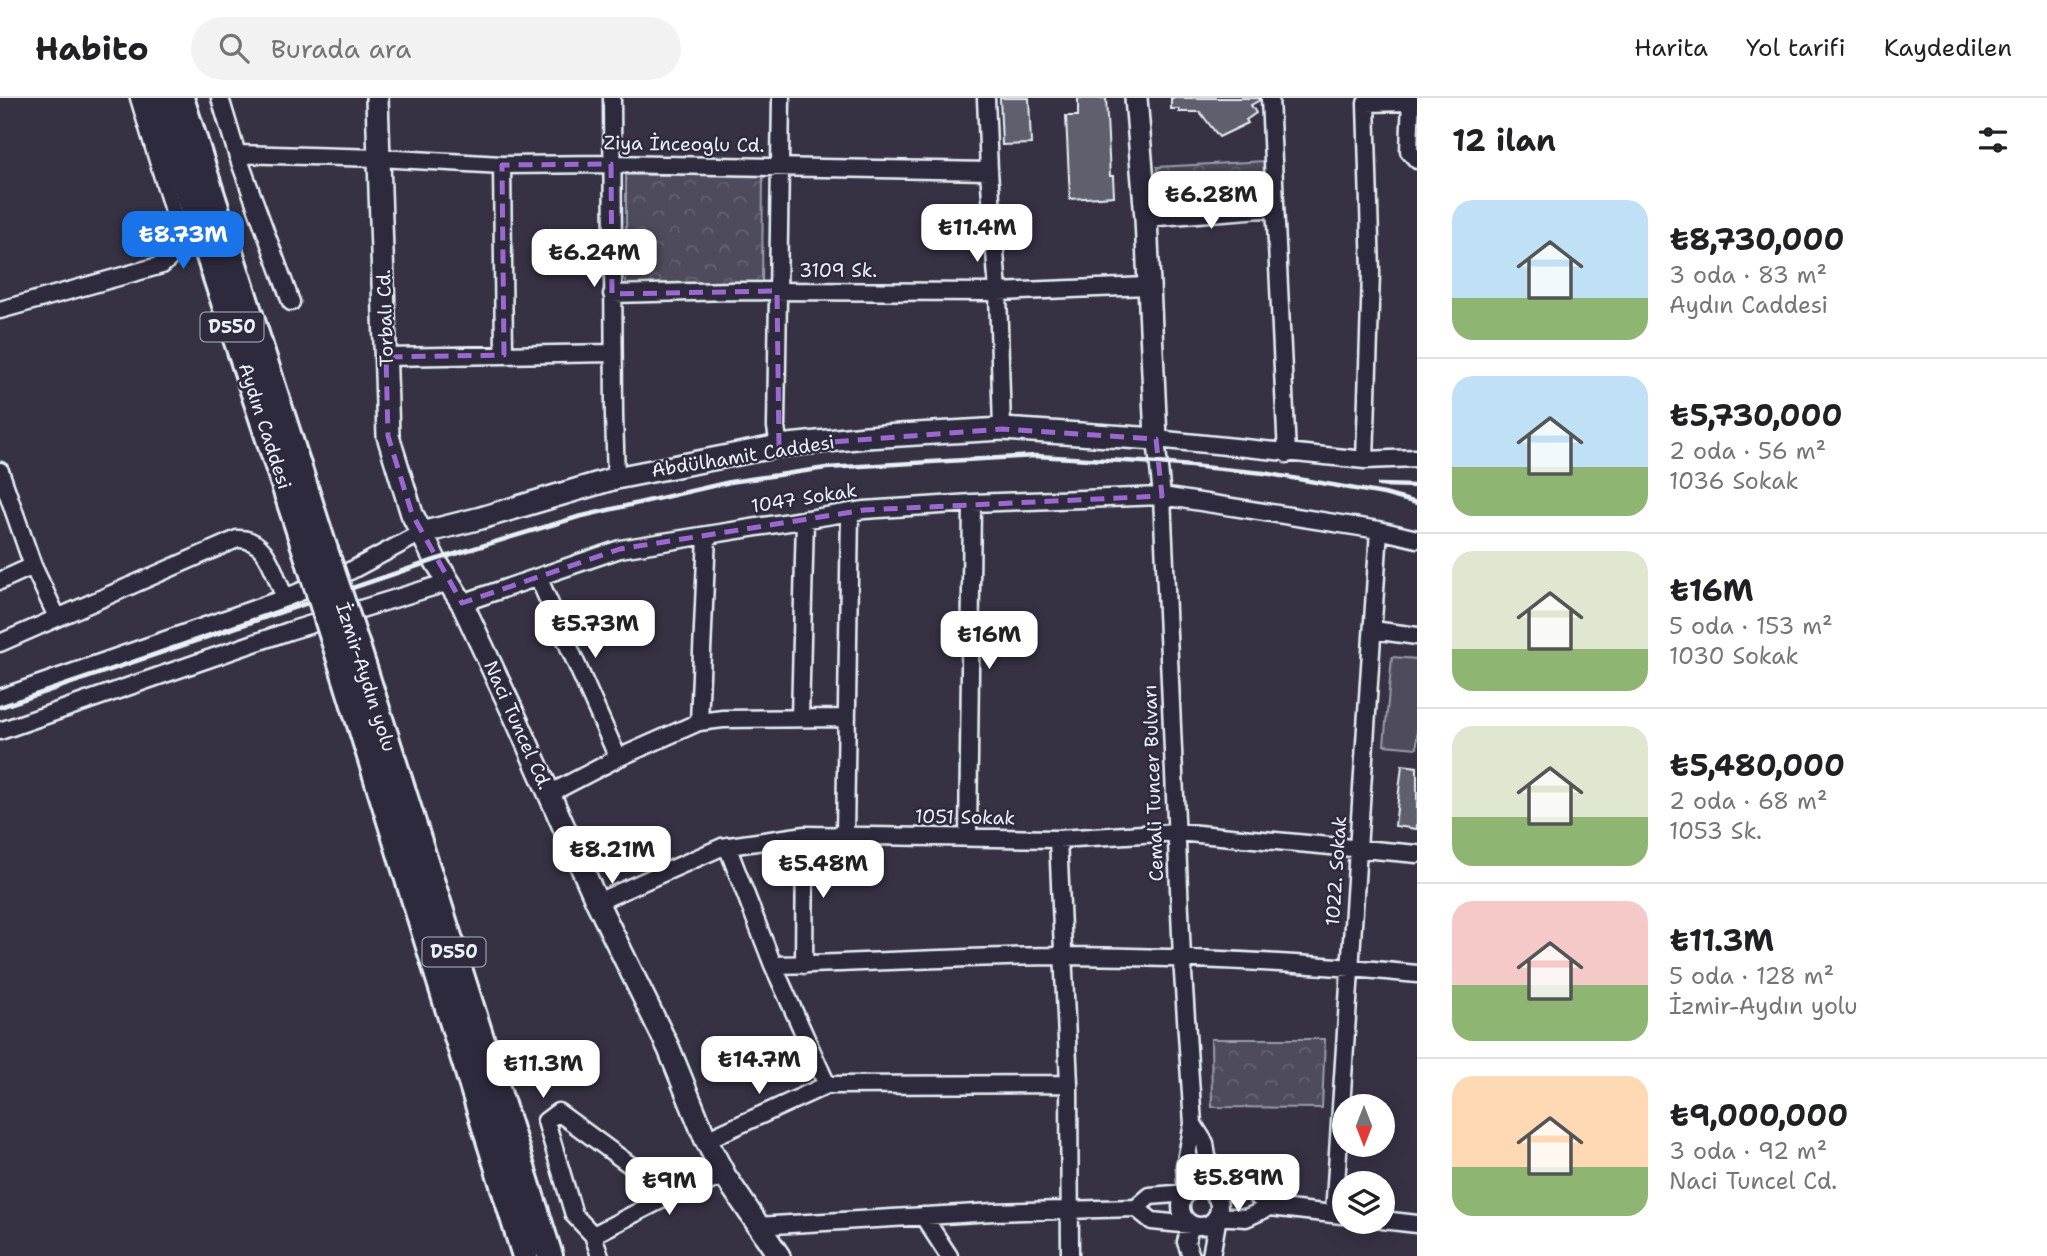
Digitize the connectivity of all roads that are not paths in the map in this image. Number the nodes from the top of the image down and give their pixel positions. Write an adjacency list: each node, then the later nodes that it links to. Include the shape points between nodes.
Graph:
1 (139, 98): 26 (street, via 177,223 174,254 162,265)
2 (158, 98): 46 (highway, Aydın Caddesi / D550)
3 (181, 98): 46 (highway, İzmir-Aydın yolu / D550)
4 (220, 98): 12 (street)
5 (377, 98): 13 (main road, Torbalı Cd.)
6 (612, 98): 15 (street)
7 (780, 98): 17 (street)
8 (986, 98): 18 (street)
9 (1136, 98): 20 (main road)
10 (1270, 98): 19 (street)
11 (1411, 100): 14 (street, via 1409,151); 35 (street, via 1366,103 1371,272)
12 (237, 155): 13 (street, Ziya İnceoglu Cd.); 25 (street)
13 (379, 158): 16 (street, Ziya İnceoglu Cd.); 29 (main road, Torbalı Cd.)
14 (1417, 160)
15 (611, 164): 16 (street, Ziya İnceoglu Cd.); 17 (street, Ziya İnceoglu Cd.); 24 (street)
16 (502, 165): 28 (street)
17 (781, 167): 18 (street, Ziya İnceoglu Cd.); 22 (street)
18 (989, 171): 23 (street)
19 (1274, 208): 20 (street); 33 (street)
20 (1146, 218): 21 (main road)
21 (1148, 286): 23 (street, 3109 Sk.); 31 (main road)
22 (777, 291): 23 (street, 3109 Sk.); 24 (street, 3109 Sk.); 32 (street)
23 (998, 292): 30 (street)
24 (612, 295): 27 (street)
25 (291, 302)
26 (0, 310)
27 (613, 353): 28 (street); 37 (street)
28 (504, 355): 29 (street)
29 (386, 357): 43 (main road, Torbalı Cd., via 388,436)
30 (1002, 429): 31 (main road, Abdülhamit Caddesi); 32 (main road, Abdülhamit Caddesi)
31 (1157, 439): 33 (street); 38 (street, Cemali Tuncer Bulvarı)
32 (779, 446): 37 (main road, Abdülhamit Caddesi)
33 (1287, 454): 35 (street)
34 (1417, 458): 35 (street)
35 (1365, 460)
36 (0, 471): 47 (street)
37 (616, 478): 43 (main road, Abdülhamit Caddesi)
38 (1162, 496): 39 (street, 1047 Sokak); 42 (street, 1047 Sokak); 65 (street, Cemali Tuncer Bulvarı)
39 (972, 503): 40 (street, 1047 Sokak); 68 (street)
40 (850, 512): 41 (street, 1047 Sokak); 60 (street)
41 (805, 519): 44 (street, 1047 Sokak); 59 (street)
42 (1379, 530): 45 (street, 1047 Sokak); 54 (street, 1022. Sokak)
43 (421, 533): 50 (main road, Naci Tuncel Cd.); 51 (street, via 352,570)
44 (708, 535): 48 (street, 1047 Sokak, via 620,549); 61 (street)
45 (1417, 539)
46 (316, 552): 57 (highway, İzmir-Aydın yolu / D550, bridge)
47 (33, 566): 49 (street); 53 (street)
48 (538, 577): 52 (street, 1047 Sokak); 63 (street)
49 (0, 581)
50 (449, 582): 52 (main road, Naci Tuncel Cd.); 62 (street, via 289,631)
51 (285, 598): 53 (street, via 263,548 251,540 237,539); 58 (street)
52 (463, 603): 64 (main road, Naci Tuncel Cd.)
53 (57, 617): 56 (street)
54 (1373, 630): 55 (street); 71 (street, 1022. Sokak)
55 (1417, 636)
56 (0, 643)
57 (349, 655): 100 (highway, İzmir-Aydın yolu / D550); 101 (highway, İzmir-Aydın yolu / D550)
58 (0, 698)
59 (800, 718): 60 (street); 61 (street)
60 (847, 718): 67 (street)
61 (699, 722): 63 (street)
62 (0, 731)
63 (618, 758): 64 (street)
64 (549, 794): 73 (main road, Naci Tuncel Cd.)
65 (1177, 832): 69 (street, 1051 Sokak); 71 (street, 1051 Sokak); 75 (street, Cemali Tuncer Bulvarı)
66 (805, 835): 67 (street, 1051 Sokak); 70 (street, 1051 Sokak); 77 (street)
67 (845, 835): 68 (street, 1051 Sokak)
68 (968, 838): 69 (street, 1051 Sokak)
69 (1058, 839): 74 (street)
70 (727, 846): 73 (street, 1051 Sokak); 76 (street)
71 (1359, 847): 72 (street, 1051 Sokak); 78 (street, 1022. Sokak)
72 (1417, 854)
73 (597, 902): 83 (main road, Naci Tuncel Cd., via 669,1049)
74 (1063, 956): 75 (street); 77 (street); 80 (street)
75 (1182, 958): 78 (street); 82 (street, Cemali Tuncer Bulvarı)
76 (773, 965): 77 (street); 81 (street)
77 (804, 965)
78 (1351, 967): 79 (street); 84 (street, 1022. Sokak)
79 (1417, 974)
80 (1069, 1084): 81 (street); 91 (street)
81 (827, 1085): 83 (street)
82 (1193, 1124): 86 (street, via 1205,1143); 87 (street, via 1185,1166)
83 (706, 1140): 85 (main road, Naci Tuncel Cd.)
84 (1341, 1171)
85 (725, 1176): 88 (street); 98 (main road, Naci Tuncel Cd.)
86 (1212, 1192): 87 (street, via 1199,1188); 89 (street, via 1250,1190); 94 (street, via 1219,1203)
87 (1187, 1193): 90 (street, via 1150,1196); 97 (street, via 1181,1210)
88 (671, 1195): 99 (street); 99 (street, via 558,1112 546,1121 558,1165 574,1215)
89 (1270, 1207): 92 (street); 94 (street, via 1246,1218)
90 (1136, 1208): 91 (street); 97 (street, via 1152,1221)
91 (1071, 1209): 93 (street); 105 (street)
92 (1332, 1214)
93 (923, 1216): 98 (street); 104 (street)
94 (1218, 1216): 97 (street, via 1209,1225); 107 (street)
95 (1395, 1221): 96 (street)
96 (1417, 1224)
97 (1191, 1225): 106 (street, via 1186,1242)
98 (757, 1226): 103 (main road, Naci Tuncel Cd.)
99 (593, 1235): 102 (street)
100 (525, 1256)
101 (550, 1256)
102 (600, 1256)
103 (779, 1256)
104 (949, 1256)
105 (1070, 1256)
106 (1191, 1256)
107 (1212, 1256)

